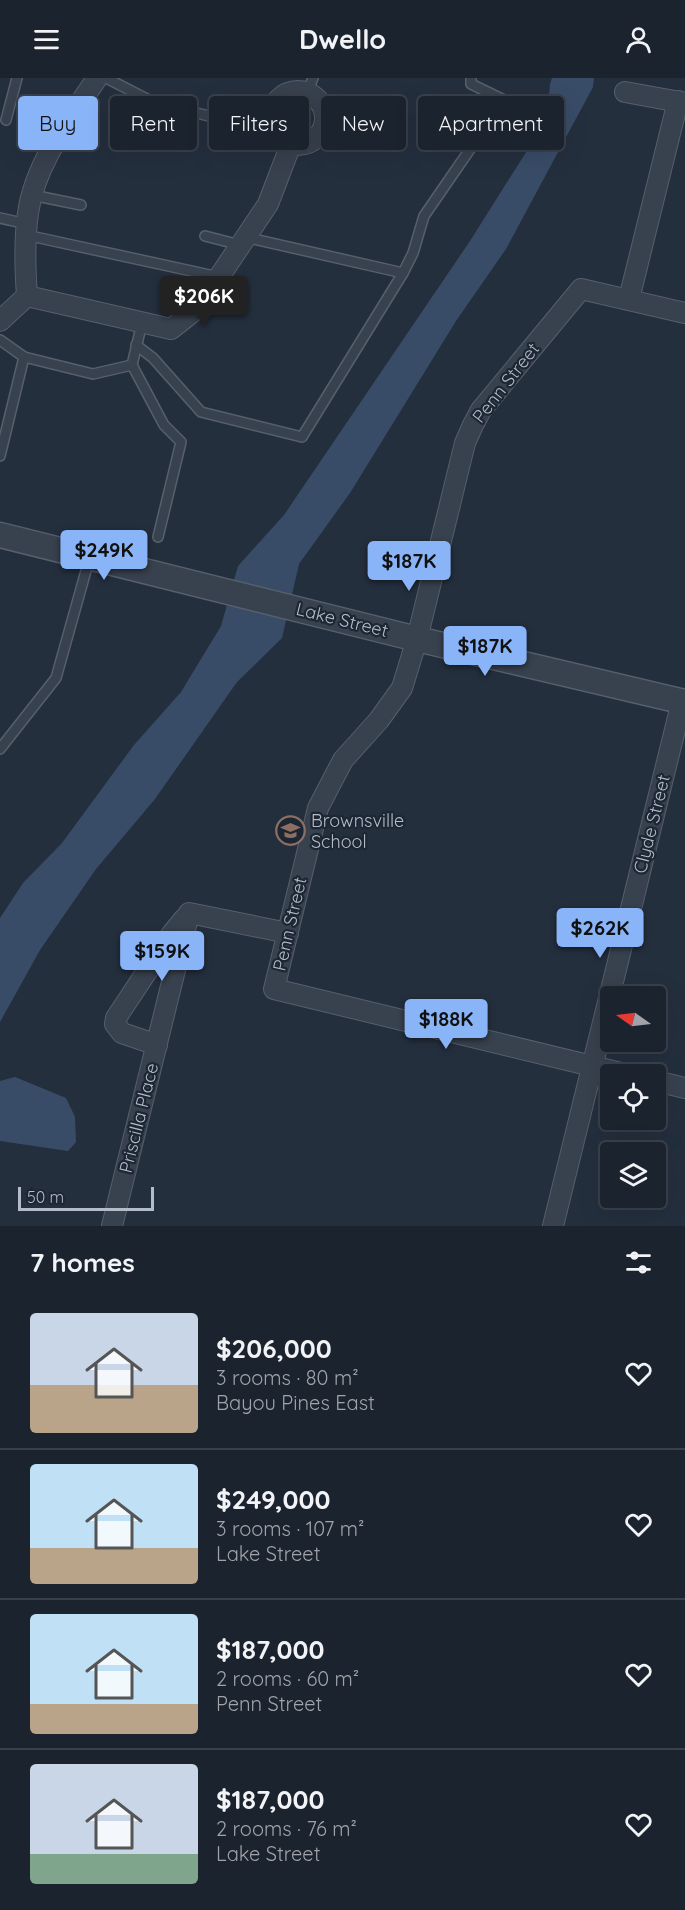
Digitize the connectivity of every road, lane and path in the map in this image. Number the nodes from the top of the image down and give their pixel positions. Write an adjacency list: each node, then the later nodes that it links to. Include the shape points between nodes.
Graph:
1 (16, 78): 10 (lane)
2 (97, 78): 13 (street, via 47,156)
3 (106, 78): 9 (lane, via 154,103)
4 (471, 78): 19 (lane, via 471,84 504,100 424,216)
5 (310, 85): 7 (street); 11 (street, via 325,112 323,129)
6 (625, 92): 8 (street)
7 (284, 96)
8 (681, 102): 22 (street)
9 (209, 116)
10 (6, 120)
11 (309, 142)
12 (289, 150): 18 (street, via 268,204)
13 (32, 195): 14 (lane); 16 (street)
14 (81, 205)
15 (0, 218): 16 (lane)
16 (27, 229): 20 (lane); 21 (street)
17 (205, 236): 18 (lane)
18 (243, 241): 19 (lane); 20 (street)
19 (403, 273): 27 (lane, via 302,437 201,412 153,358)
20 (219, 277): 25 (street, via 199,307 171,329)
21 (27, 296): 24 (street); 25 (street)
22 (629, 299): 23 (street); 34 (street, Penn Street, via 581,289 481,410 465,442)
23 (685, 313)
24 (0, 321)
25 (142, 322): 27 (lane)
26 (0, 340): 28 (lane)
27 (136, 345): 29 (lane)
28 (24, 357): 29 (lane, via 93,374); 30 (lane)
29 (132, 365): 32 (lane, via 164,425 181,442)
30 (0, 456)
31 (0, 535): 33 (street, Lake Street)
32 (158, 537)
33 (90, 556): 34 (street, Lake Street); 36 (lane, via 56,678)
34 (417, 639): 35 (street, Lake Street); 38 (street, Penn Street, via 402,688 343,760 318,808)
35 (684, 702): 40 (street, Clyde Street)
36 (0, 749)
37 (189, 913): 38 (street); 39 (street, Priscilla Place); 39 (street, Priscilla Place, via 116,1018 115,1024 122,1033)
38 (288, 933): 40 (street, Penn Street, via 274,989)
39 (157, 1045): 44 (street, Priscilla Place)
40 (593, 1066): 41 (street); 45 (street, Clyde Street)
41 (600, 1068)
42 (666, 1083): 43 (street)
43 (685, 1088)
44 (112, 1226)
45 (554, 1226)

